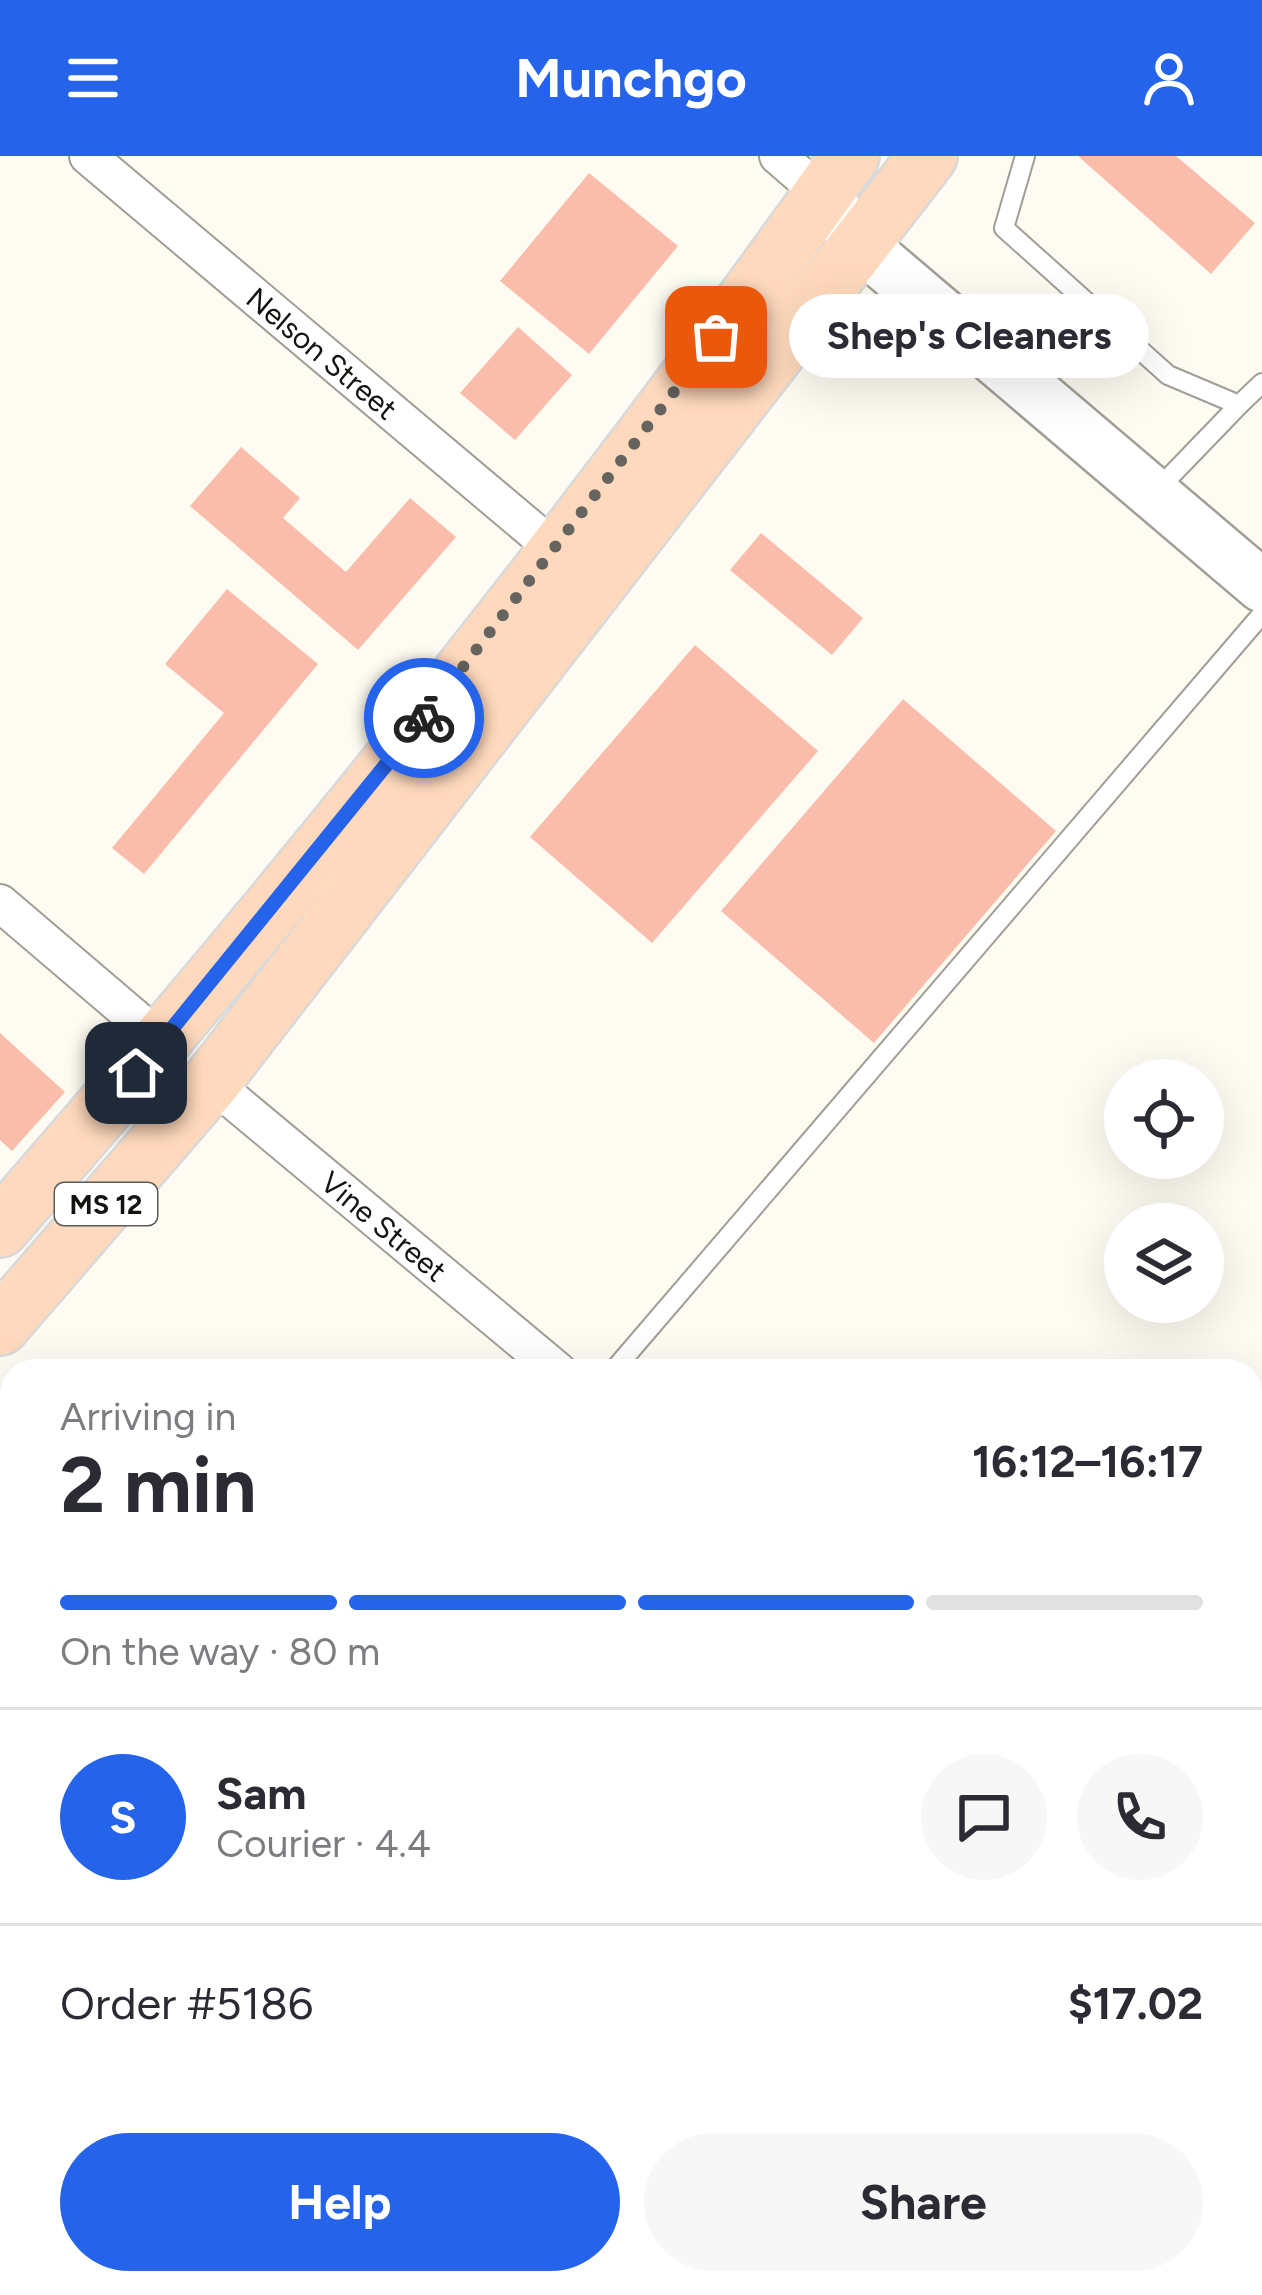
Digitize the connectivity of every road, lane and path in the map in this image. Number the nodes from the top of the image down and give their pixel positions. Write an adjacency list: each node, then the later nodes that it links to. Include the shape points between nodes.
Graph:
1 (88, 156): 10 (street, Nelson Street)
2 (778, 156): 5 (street)
3 (928, 156): 6 (main road, MS 12)
4 (1020, 158): 8 (lane, via 1004,228 1168,375)
5 (836, 175): 6 (main road); 10 (main road, MS 12 / MS 12)
6 (862, 246): 9 (main road); 15 (main road, MS 12)
7 (1262, 383): 8 (lane)
8 (1239, 405): 9 (lane)
9 (1153, 494): 11 (main road)
10 (556, 551): 14 (main road, MS 12 / MS 12)
11 (1262, 586)
12 (1262, 614): 19 (lane)
13 (0, 903): 14 (street)
14 (163, 1042): 16 (main road, MS 12 / MS 12)
15 (211, 1082): 17 (main road, MS 12); 18 (street, Vine Street)
16 (0, 1228)
17 (0, 1326)
18 (544, 1359)
19 (623, 1359)

